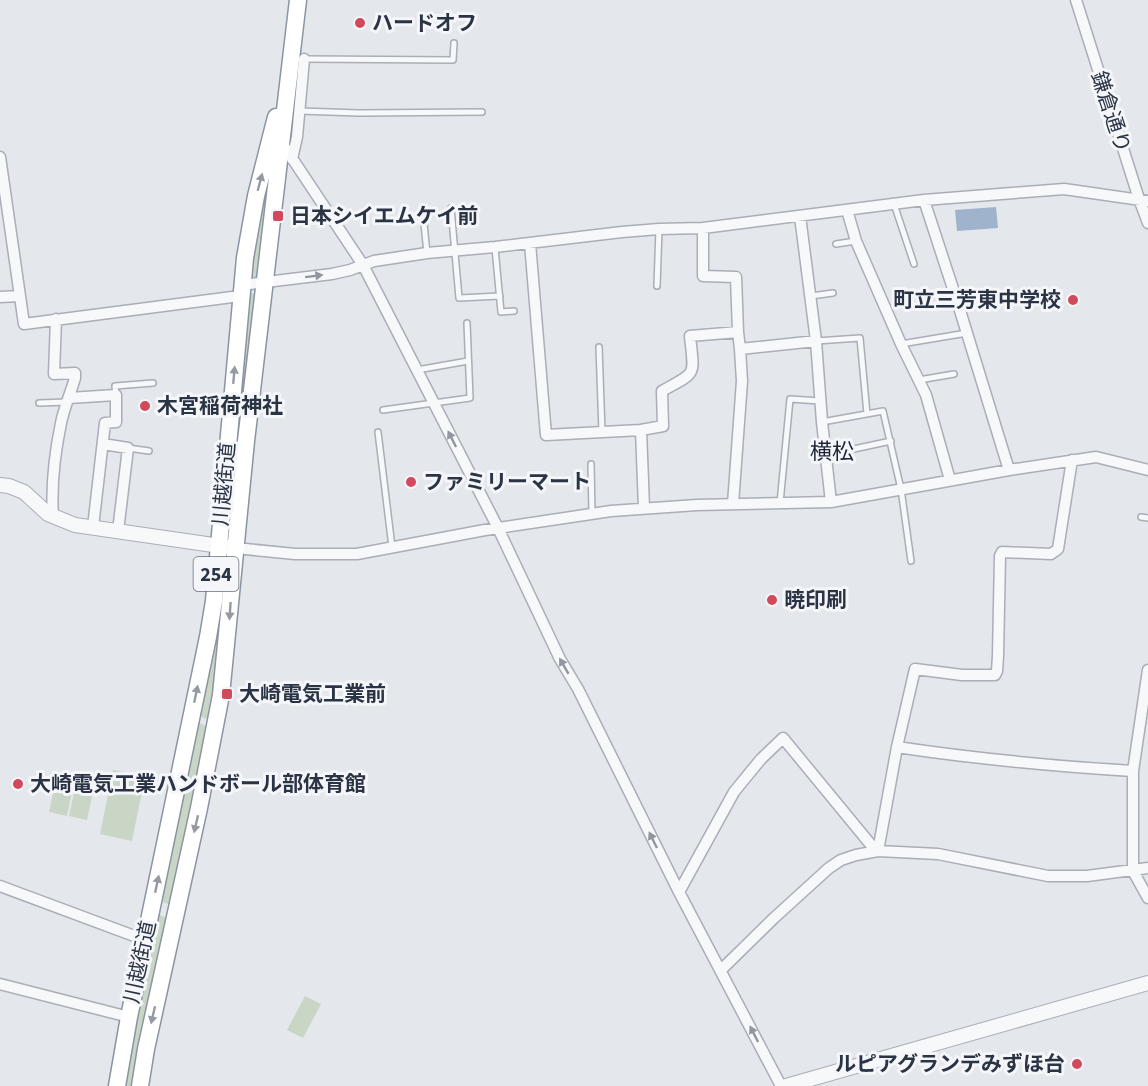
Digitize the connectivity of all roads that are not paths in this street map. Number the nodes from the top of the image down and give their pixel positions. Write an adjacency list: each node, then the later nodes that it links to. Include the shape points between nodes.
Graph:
1 (298, 0): 4 (highway, 川越街道 / 254)
2 (1076, 0): 11 (street, 鎌倉通り)
3 (454, 43): 4 (lane, via 453,60)
4 (297, 59): 5 (street); 7 (highway, 川越街道 / 254); 33 (highway, 川越街道 / 254, one-way to 4, via 256,196)
5 (300, 111): 6 (lane); 9 (street)
6 (482, 112)
7 (282, 143): 9 (street); 31 (highway, 川越街道 / 254)
8 (0, 157): 12 (street)
9 (292, 159): 30 (street)
10 (924, 200): 11 (street, via 1064,189); 13 (street); 43 (street)
11 (1143, 200): 18 (street, 鎌倉通り)
12 (2, 201): 25 (street)
13 (893, 203): 15 (street); 29 (lane)
14 (451, 208): 27 (lane)
15 (847, 210): 17 (street); 21 (street)
16 (423, 214): 28 (lane)
17 (800, 216): 19 (street); 37 (street)
18 (1148, 223)
19 (703, 228): 20 (street); 42 (street, via 703,276 735,276)
20 (659, 229): 22 (street); 32 (lane)
21 (856, 241): 23 (lane); 45 (street)
22 (530, 243): 24 (street); 63 (street, via 546,435)
23 (836, 244)
24 (495, 247): 27 (street); 36 (lane)
25 (12, 248): 26 (street); 35 (street)
26 (0, 249)
27 (455, 250): 28 (street); 36 (lane, via 459,298)
28 (427, 253): 30 (street)
29 (915, 264)
30 (363, 265): 31 (street, one-way to 30, via 332,274); 49 (street)
31 (264, 282): 33 (street); 85 (highway, 川越街道 / 254)
32 (657, 286)
33 (241, 291): 40 (street); 85 (highway, 川越街道 / 254, one-way to 33)
34 (833, 293): 37 (lane)
35 (20, 296): 38 (street); 40 (street, via 24,324)
36 (500, 296): 39 (lane, via 501,312)
37 (810, 296): 44 (street)
38 (0, 297)
39 (514, 311)
40 (56, 319): 54 (street, via 54,374 75,373)
41 (467, 323): 48 (lane)
42 (738, 332): 47 (street); 61 (street, via 690,336 690,375 662,391 663,426)
43 (967, 333): 45 (lane); 71 (street)
44 (816, 341): 47 (street); 55 (street); 59 (lane, via 860,338)
45 (901, 344): 51 (street)
46 (599, 347): 63 (lane)
47 (740, 349): 78 (street, via 742,381)
48 (468, 361): 49 (lane); 57 (lane, via 470,398)
49 (417, 370): 57 (street)
50 (954, 374): 51 (lane)
51 (919, 380): 73 (street)
52 (153, 383): 53 (lane, via 115,386)
53 (116, 395): 54 (street); 65 (street, via 116,422 105,423)
54 (69, 400): 56 (lane); 81 (street, via 58,442)
55 (820, 401): 60 (street); 77 (lane, via 790,399)
56 (39, 403)
57 (435, 404): 58 (lane); 83 (street, one-way to 57)
58 (383, 410)
59 (867, 414): 60 (lane); 64 (lane, via 883,411)
60 (822, 422): 68 (street)
61 (641, 430): 63 (street); 79 (street)
62 (378, 432): 86 (lane)
63 (603, 432)
64 (891, 441): 68 (lane); 75 (lane)
65 (103, 444): 66 (street); 82 (street)
66 (128, 448): 67 (lane); 84 (street)
67 (149, 451)
68 (826, 455): 76 (street)
69 (1072, 460): 71 (street); 72 (street, via 1096,457); 89 (street, via 1058,549 1051,554 1002,552 1000,556 998,671 995,675 962,675 915,669)
70 (591, 464): 80 (lane)
71 (1008, 470): 73 (street)
72 (1148, 470)
73 (950, 480): 75 (street)
74 (0, 485): 81 (street, via 24,492)
75 (902, 489): 76 (street); 87 (lane)
76 (831, 502): 77 (street)
77 (780, 503): 78 (street)
78 (733, 504): 79 (street)
79 (644, 508): 80 (street)
80 (592, 514): 83 (street)
81 (54, 517): 82 (street)
82 (93, 527): 84 (street)
83 (498, 528): 86 (street); 95 (street, one-way to 83)
84 (118, 531): 85 (street)
85 (227, 547): 86 (street, via 334,555); 97 (highway, 川越街道 / 254, one-way to 85); 103 (highway, 川越街道 / 254, one-way to 103, via 227,645 218,715)
86 (392, 548)
87 (911, 561)
88 (1148, 670): 90 (street)
89 (897, 747): 90 (street, via 1036,765); 91 (street)
90 (1133, 771): 93 (street)
91 (877, 851): 93 (street, via 938,854 1048,876); 95 (street, via 783,738 734,792); 98 (street, via 841,860 829,868)
92 (1148, 868): 93 (street)
93 (1133, 871): 96 (street)
94 (0, 886): 97 (street)
95 (679, 892): 98 (street)
96 (1148, 898)
97 (145, 940): 101 (highway, 川越街道 / 254)
98 (721, 970): 104 (street, one-way to 98)
99 (1148, 983): 105 (street)
100 (0, 984): 101 (street)
101 (129, 1017): 102 (highway, 川越街道 / 254)
102 (117, 1086)
103 (140, 1086)
104 (781, 1086)
105 (786, 1086)

